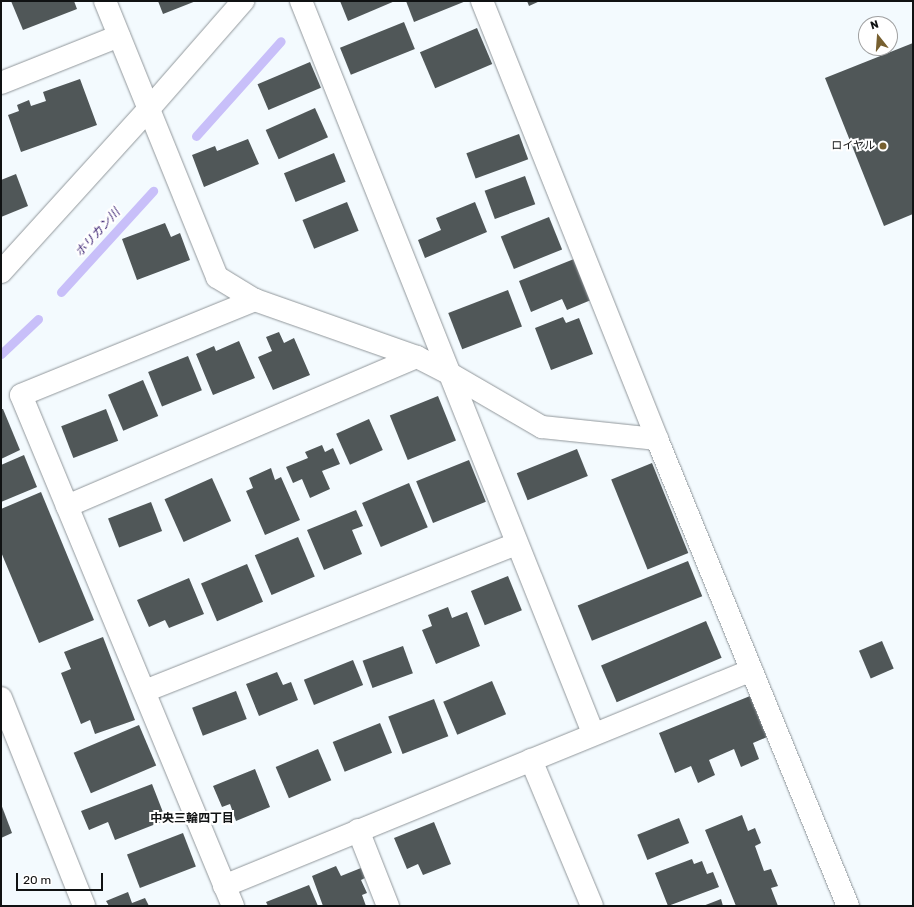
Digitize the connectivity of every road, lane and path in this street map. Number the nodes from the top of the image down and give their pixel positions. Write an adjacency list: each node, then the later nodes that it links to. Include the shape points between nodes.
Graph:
1 (106, 1): 5 (street)
2 (243, 1): 7 (street)
3 (301, 1): 11 (street)
4 (482, 1): 12 (street)
5 (120, 36): 6 (street); 7 (street)
6 (1, 83)
7 (148, 110): 8 (street); 9 (street, via 217,277)
8 (1, 272)
9 (255, 300): 10 (street); 13 (street, via 21,395)
10 (417, 357): 11 (street); 13 (street)
11 (447, 372): 12 (street, via 542,427); 14 (street)
12 (657, 439): 15 (street)
13 (67, 506): 16 (street)
14 (516, 544): 16 (street); 18 (street)
15 (752, 670): 18 (street); 26 (street)
16 (145, 691): 21 (street)
17 (1, 698): 22 (street)
18 (593, 733): 19 (street)
19 (531, 760): 20 (street); 25 (street)
20 (358, 830): 21 (street); 24 (street)
21 (224, 886): 23 (street)
22 (84, 906)
23 (233, 906)
24 (388, 906)
25 (592, 906)
26 (848, 906)

